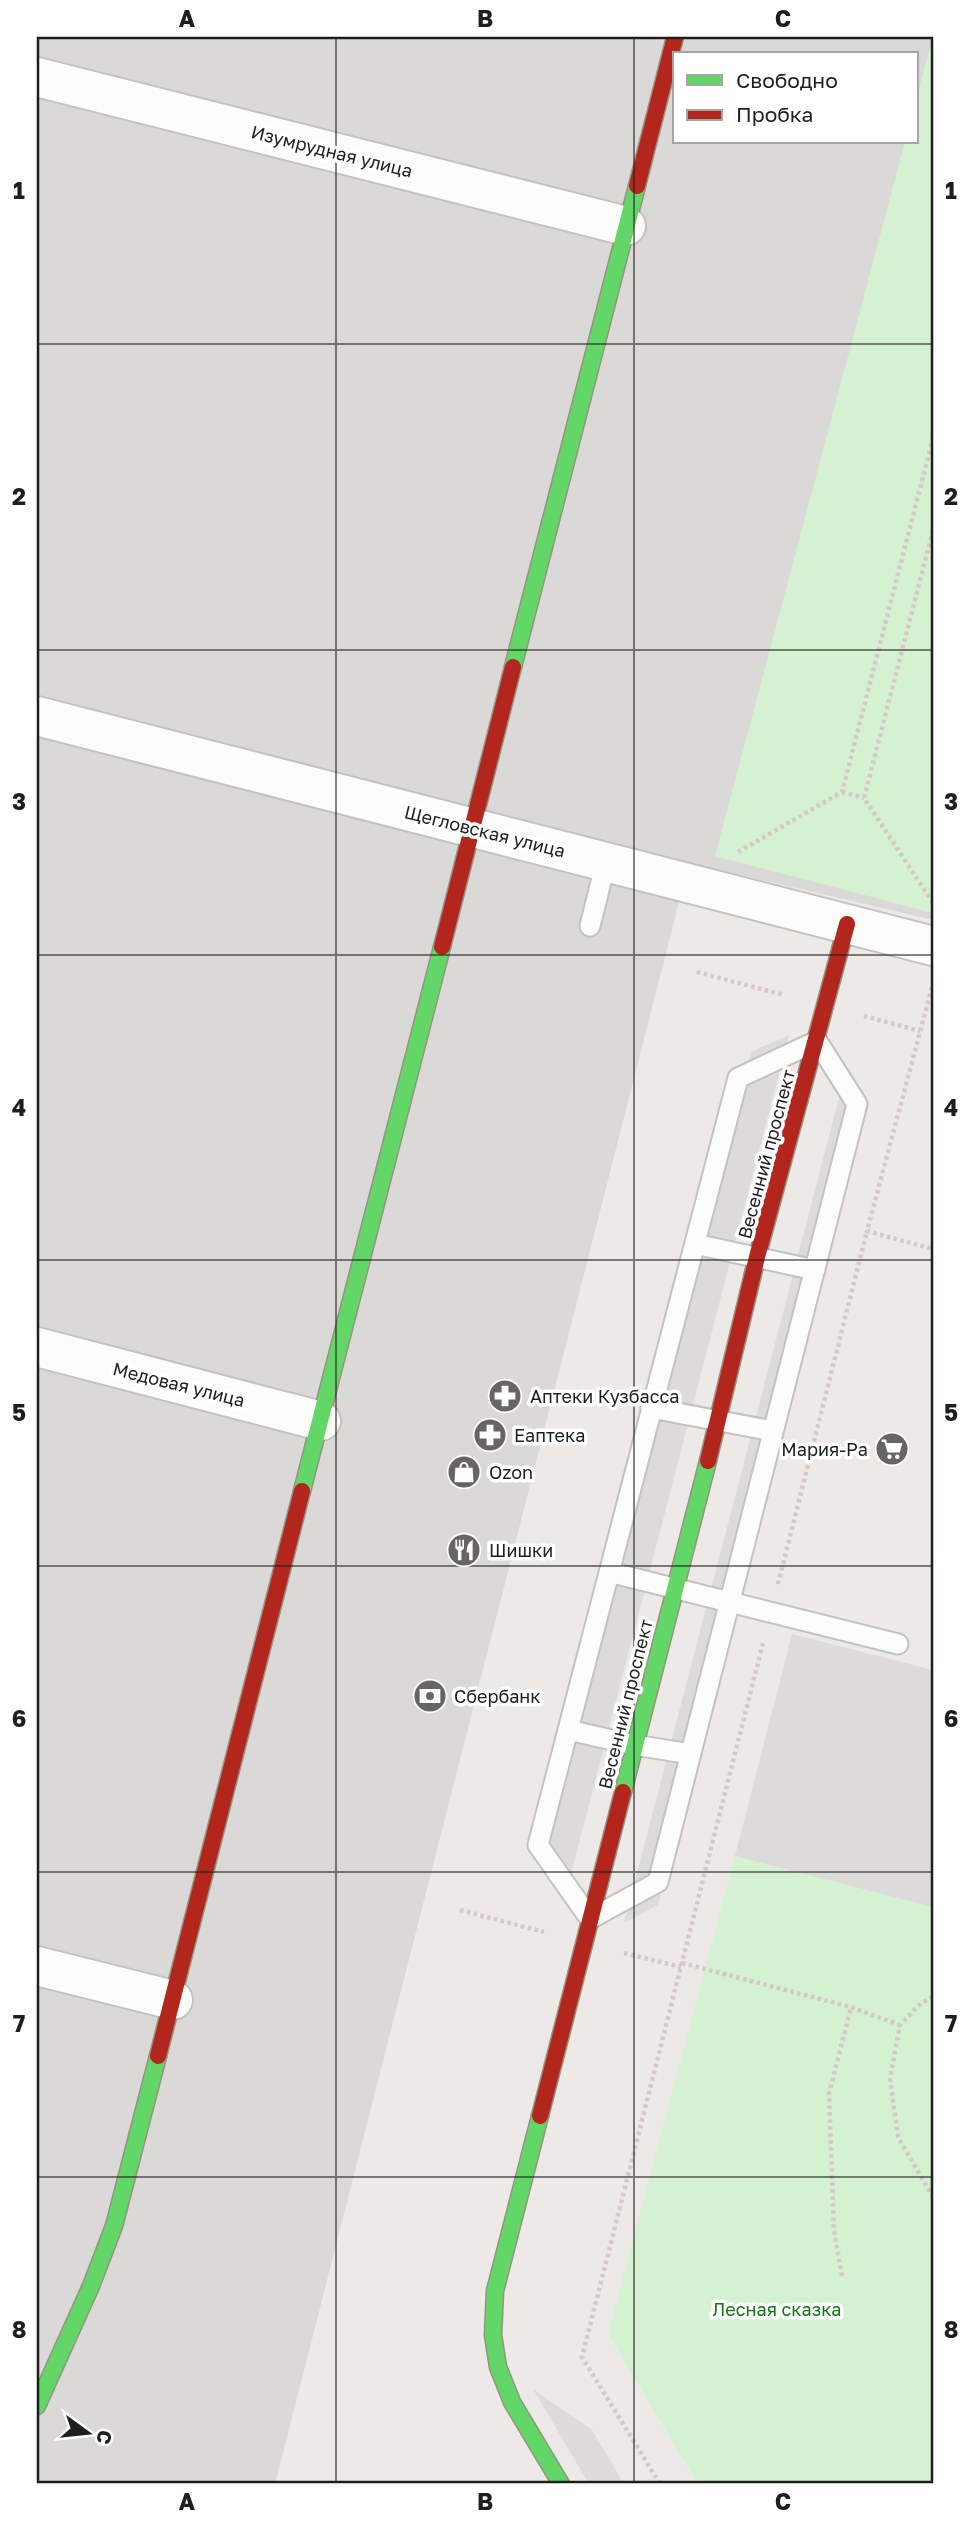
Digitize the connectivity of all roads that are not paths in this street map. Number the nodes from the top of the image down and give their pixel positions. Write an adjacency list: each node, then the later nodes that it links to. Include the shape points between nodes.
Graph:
1 (675, 37): 3 (street)
2 (37, 77): 3 (street, Изумрудная улица)
3 (626, 226): 5 (street)
4 (37, 716): 5 (street, Щегловская улица)
5 (473, 827): 6 (street, Щегловская улица); 16 (street)
6 (606, 862): 7 (street, Щегловская улица); 8 (lane)
7 (847, 924): 9 (street, Щегловская улица); 10 (street, Весенний проспект)
8 (590, 926)
9 (933, 946)
10 (817, 1041): 11 (lane, via 738,1078); 12 (street, Весенний проспект); 13 (lane, via 857,1104)
11 (695, 1244): 12 (lane); 15 (lane)
12 (757, 1257): 13 (lane); 17 (street, Весенний проспект)
13 (815, 1270): 18 (lane)
14 (37, 1347): 16 (street, Медовая улица)
15 (652, 1408): 17 (lane); 19 (lane)
16 (321, 1421): 28 (street)
17 (718, 1421): 18 (lane); 20 (street, Весенний проспект)
18 (774, 1432): 21 (lane)
19 (609, 1572): 20 (lane); 23 (lane)
20 (674, 1589): 21 (lane); 24 (street, Весенний проспект)
21 (730, 1603): 22 (lane); 25 (lane)
22 (898, 1644)
23 (568, 1730): 24 (lane); 26 (lane, via 538,1845)
24 (634, 1745): 25 (lane); 26 (street, Весенний проспект)
25 (691, 1754): 26 (lane, via 658,1882)
26 (590, 1919): 30 (street, Весенний проспект, via 495,2291 491,2325 502,2379)
27 (37, 1966): 28 (street)
28 (173, 2000): 29 (street, via 114,2226)
29 (37, 2406)
30 (561, 2484)

